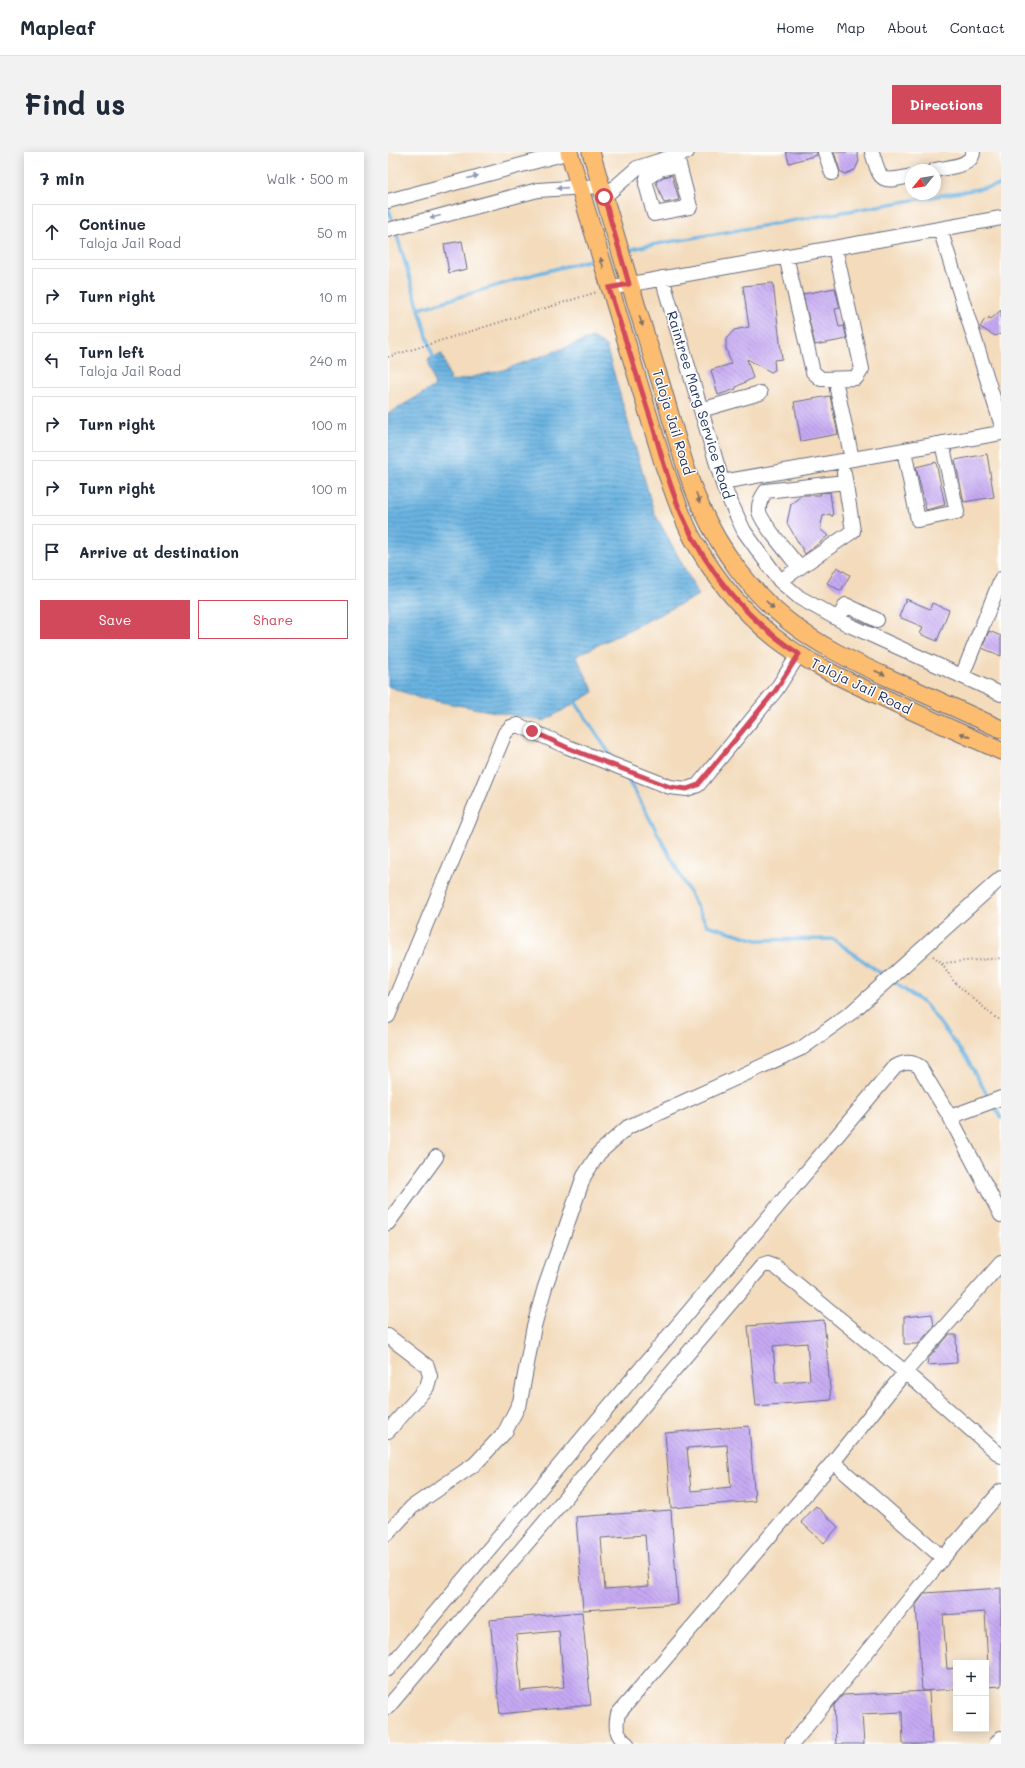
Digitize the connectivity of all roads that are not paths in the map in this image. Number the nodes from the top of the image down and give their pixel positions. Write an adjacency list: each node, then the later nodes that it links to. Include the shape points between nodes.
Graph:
1 (569, 152): 10 (main road, Taloja Jail Road); 12 (street, one-way to 1)
2 (591, 152): 11 (main road, Taloja Jail Road)
3 (687, 152): 11 (street, via 673,162 637,168)
4 (825, 152): 8 (street)
5 (872, 152): 9 (street, via 878,173 884,180)
6 (973, 152): 7 (street, via 972,158 967,162)
7 (941, 168)
8 (832, 173)
9 (905, 177)
10 (580, 187): 11 (street); 15 (street, one-way to 15, via 538,190); 20 (main road, Taloja Jail Road, one-way to 10)
11 (602, 191): 19 (main road, Taloja Jail Road)
12 (388, 200)
13 (1001, 218): 14 (street)
14 (940, 229): 16 (street); 24 (street)
15 (388, 230)
16 (835, 248): 17 (street); 17 (street, via 862,369 856,378 821,379 813,372)
17 (786, 256): 18 (street)
18 (662, 278): 19 (street); 23 (street, Raintree Marg Service Road)
19 (629, 284): 20 (street); 39 (main road, Taloja Jail Road, one-way to 39, via 701,507 724,549 745,578 787,620 818,642 846,658)
20 (609, 288): 36 (main road, Taloja Jail Road, via 664,466 693,537 729,591 774,636)
21 (837, 389): 28 (street)
22 (760, 393): 23 (street)
23 (701, 410): 29 (street, Raintree Marg Service Road)
24 (1001, 423)
25 (1001, 433): 26 (street)
26 (943, 447): 27 (street); 27 (street, via 957,512 918,520)
27 (904, 454): 28 (street)
28 (847, 460): 29 (street); 30 (street)
29 (722, 482): 33 (street, Raintree Marg Service Road, via 744,531)
30 (845, 482): 31 (street, via 853,531); 31 (street, via 766,491 760,500 758,512 763,521)
31 (799, 567): 33 (street)
32 (1001, 579): 37 (street)
33 (780, 581): 34 (street, Raintree Marg Service Road, via 800,598)
34 (838, 619): 35 (street, via 846,605); 37 (street, Raintree Marg Service Road)
35 (877, 620)
36 (799, 654): 40 (main road, Taloja Jail Road, one-way to 36, via 837,676); 42 (street, via 776,690 698,785 687,789 670,787 568,748 518,725 505,733)
37 (962, 676): 38 (street, Raintree Marg Service Road)
38 (1001, 694)
39 (1001, 729)
40 (1001, 752)
41 (1001, 878): 55 (street, via 852,1012 802,1048 628,1127 599,1153 584,1176 545,1287 534,1326 520,1402 505,1432 475,1464 412,1507)
42 (388, 1016)
43 (1001, 1098): 44 (street)
44 (956, 1114): 46 (street); 57 (street, via 919,1066 912,1062 903,1062 895,1068)
45 (436, 1157): 47 (street)
46 (1001, 1215)
47 (388, 1223)
48 (1001, 1262): 50 (street)
49 (388, 1336): 51 (street, via 427,1366 430,1376 427,1387)
50 (905, 1372): 52 (street); 53 (street); 58 (street, via 776,1267 768,1264 762,1266)
51 (388, 1431)
52 (1001, 1456)
53 (833, 1462): 56 (street); 60 (street, via 618,1714 617,1734)
54 (1001, 1491): 56 (street)
55 (388, 1532)
56 (943, 1558): 61 (street)
57 (388, 1669)
58 (388, 1707)
59 (1001, 1738): 62 (street)
60 (627, 1744)
61 (792, 1744)
62 (996, 1744)

